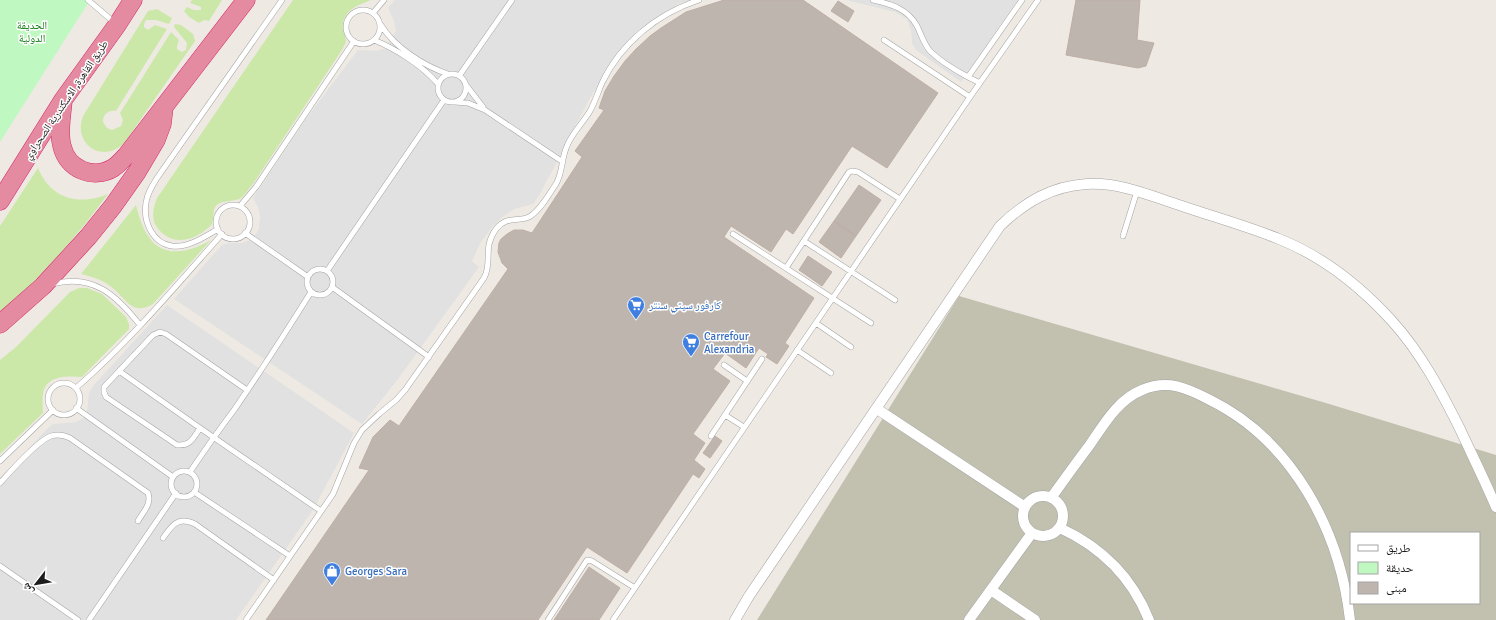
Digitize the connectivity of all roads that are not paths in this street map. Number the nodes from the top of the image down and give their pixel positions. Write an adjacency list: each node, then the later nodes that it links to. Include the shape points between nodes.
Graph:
1 (88, 0): 13 (lane)
2 (133, 0): 13 (highway, طريق القاهرة, الاسكندرية الصحراوي)
3 (246, 0): 27 (highway)
4 (282, 0): 34 (lane, via 149,192 146,220 150,231 162,243 173,246 186,244)
5 (384, 0): 11 (lane)
6 (512, 0): 18 (lane)
7 (699, 0): 29 (lane, via 676,9 650,25 620,55 602,83 589,112 569,141)
8 (873, 0): 19 (lane, via 897,7 908,14 917,25 929,50)
9 (1022, 0): 19 (lane)
10 (1038, 0): 20 (lane)
11 (373, 13): 12 (lane); 16 (lane, via 362,10 351,15 347,31)
12 (380, 23): 14 (lane, via 378,36); 17 (lane, via 389,38 399,46 433,68)
13 (117, 25): 24 (highway, طريق القاهرة, الاسكندرية الصحراوي)
14 (374, 40): 16 (lane, via 364,44); 21 (lane, via 423,70)
15 (884, 40): 23 (lane)
16 (354, 41): 33 (lane, via 260,181)
17 (448, 74): 18 (lane); 21 (lane)
18 (459, 76): 22 (lane)
19 (968, 77): 20 (lane)
20 (980, 83): 23 (lane)
21 (438, 84): 25 (lane, via 439,93)
22 (466, 84): 26 (lane, via 464,95); 28 (lane)
23 (970, 97): 31 (lane)
24 (63, 100): 27 (highway, via 60,136 64,153 74,166 89,173 106,172 114,168); 32 (highway, طريق القاهرة, الاسكندرية الصحراوي)
25 (444, 100): 26 (lane); 41 (lane)
26 (455, 102): 28 (lane, via 468,103)
27 (164, 106): 44 (highway, via 162,124 156,140 126,189 88,237)
28 (485, 110): 29 (lane)
29 (563, 162): 55 (lane, via 558,181 533,214 504,223 493,233 487,251 486,275)
30 (1137, 191): 38 (lane); 64 (street, via 1099,184 1074,185 1037,198 1013,214 990,240); 79 (street, via 1279,239 1321,261 1359,289 1398,328 1434,378)
31 (900, 200): 39 (lane, via 858,172 852,171); 42 (lane)
32 (0, 201)
33 (240, 206): 34 (lane, via 231,205 220,211 216,223); 35 (lane, via 249,220)
34 (218, 229): 36 (lane)
35 (245, 232): 36 (lane, via 234,238); 43 (lane)
36 (222, 234): 52 (lane)
37 (733, 234): 40 (lane)
38 (1123, 236)
39 (804, 241): 40 (lane); 42 (lane)
40 (786, 268): 47 (lane)
41 (327, 271): 43 (lane, via 316,269); 45 (lane, via 333,281)
42 (851, 271): 47 (lane); 48 (lane)
43 (308, 277): 46 (lane, via 306,282)
44 (43, 286): 51 (highway); 52 (lane, via 69,281 100,287 118,301)
45 (332, 287): 46 (lane, via 323,295); 55 (lane)
46 (311, 292): 62 (lane)
47 (832, 298): 49 (lane); 50 (lane)
48 (896, 300)
49 (816, 323): 53 (lane); 54 (lane)
50 (871, 323)
51 (0, 324)
52 (140, 325): 61 (lane)
53 (851, 347)
54 (797, 350): 59 (lane); 67 (lane)
55 (429, 357): 80 (lane, via 400,397 362,430 354,443 338,484)
56 (762, 360): 60 (lane)
57 (724, 365): 60 (lane)
58 (119, 371): 62 (lane, via 153,335 163,333); 68 (lane); 68 (lane, via 104,387 106,397 177,445 190,443)
59 (831, 373)
60 (747, 381): 66 (lane)
61 (76, 388): 63 (lane, via 80,400); 65 (lane, via 68,383 54,385 48,397)
62 (247, 390): 70 (lane)
63 (76, 408): 65 (lane, via 65,415); 73 (lane)
64 (877, 409): 78 (street); 95 (street)
65 (53, 410): 71 (lane)
66 (725, 415): 67 (lane); 69 (lane)
67 (744, 427): 88 (lane)
68 (200, 428): 70 (lane)
69 (711, 436)
70 (213, 437): 72 (lane); 80 (lane)
71 (0, 461)
72 (190, 472): 73 (lane, via 181,471); 75 (lane, via 197,481)
73 (173, 477): 76 (lane, via 172,486)
74 (0, 483): 81 (lane, via 46,439 51,436 64,436 148,493 148,505)
75 (194, 492): 76 (lane, via 187,496); 85 (lane)
76 (176, 493): 91 (lane)
77 (1051, 498): 78 (street, via 1035,498); 82 (street, via 1062,510); 99 (street, via 1113,413 1129,397 1141,390 1159,385 1178,385 1216,402 1250,426 1280,455 1301,482 1332,541 1344,580)
78 (1025, 507): 83 (street, via 1024,521)
79 (1496, 507)
80 (321, 511): 85 (lane)
81 (138, 521)
82 (1060, 528): 83 (street, via 1046,536); 98 (street, via 1104,554 1137,594)
83 (1032, 533): 89 (street)
84 (163, 538): 87 (lane, via 176,522 189,521)
85 (290, 556): 87 (lane)
86 (0, 566): 90 (lane)
87 (274, 580): 92 (lane)
88 (635, 588): 93 (lane, via 587,560); 94 (lane)
89 (991, 590): 96 (street); 97 (street)
90 (78, 620)
91 (88, 620)
92 (246, 620)
93 (548, 620)
94 (613, 620)
95 (735, 620)
96 (969, 620)
97 (1035, 620)
98 (1149, 620)
99 (1350, 620)

